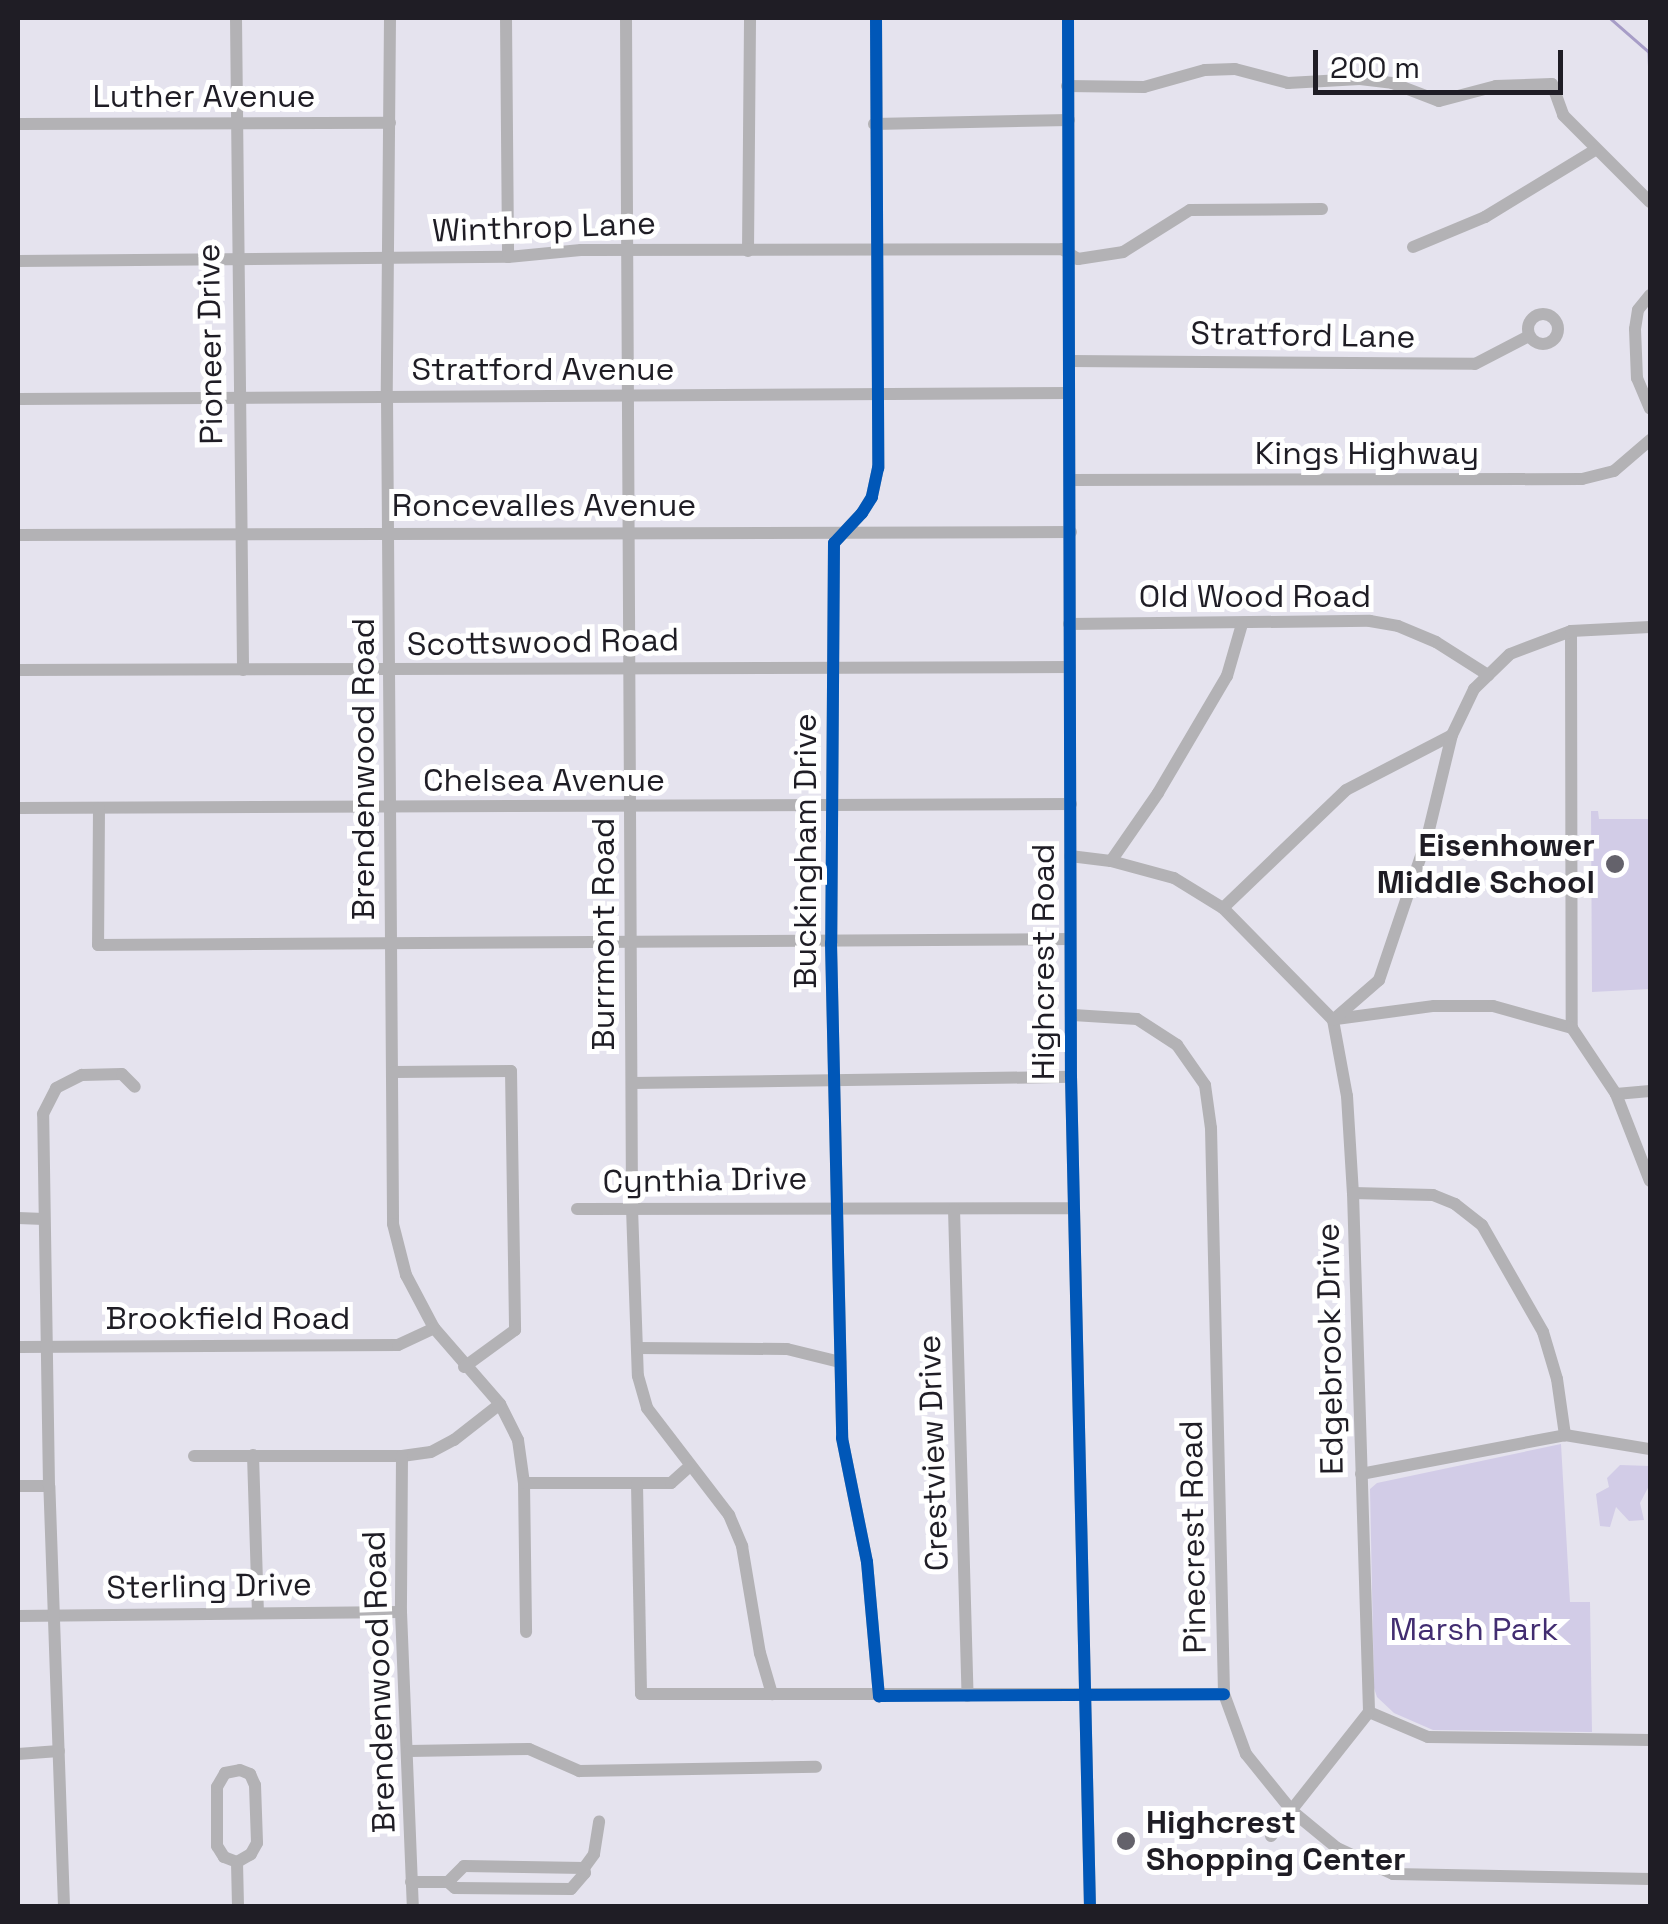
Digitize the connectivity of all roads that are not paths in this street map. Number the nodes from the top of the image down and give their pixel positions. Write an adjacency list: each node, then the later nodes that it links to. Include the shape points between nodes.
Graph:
1 (236, 18): 10 (street, Pioneer Drive)
2 (390, 18): 11 (street, Brendenwood Road)
3 (506, 18): 23 (street)
4 (626, 18): 18 (street, Burrmont Road)
5 (750, 18): 20 (street)
6 (876, 18): 13 (street)
7 (1068, 18): 8 (street, Highcrest Road)
8 (1067, 86): 9 (street, Highcrest Road); 14 (street, via 1144,87 1205,70 1235,70 1288,82 1392,83 1439,101 1496,86 1552,84 1564,115)
9 (1069, 120): 13 (street); 21 (street, Highcrest Road)
10 (237, 123): 11 (street, Luther Avenue); 12 (street, Luther Avenue); 22 (street, Pioneer Drive)
11 (390, 123): 24 (street, Brendenwood Road)
12 (18, 124)
13 (874, 124): 19 (street)
14 (1594, 150): 15 (street); 17 (street, via 1484,217)
15 (1650, 202)
16 (1322, 209): 21 (street, Winthrop Lane, via 1190,210 1123,252)
17 (1413, 247)
18 (628, 250): 20 (street, Winthrop Lane); 23 (street, Winthrop Lane); 32 (street, Burrmont Road)
19 (877, 250): 20 (street, Winthrop Lane); 21 (street, Winthrop Lane); 30 (street)
20 (748, 251)
21 (1071, 254): 28 (street, Highcrest Road)
22 (236, 257): 24 (street, Winthrop Lane); 25 (street, Winthrop Lane); 33 (street, Pioneer Drive)
23 (508, 257): 24 (street, Winthrop Lane)
24 (391, 258): 31 (street, Brendenwood Road)
25 (18, 261)
26 (1650, 295): 35 (street, via 1635,329 1637,378)
27 (1529, 336): 28 (street, Stratford Lane, via 1475,364)
28 (1070, 360): 29 (street, Highcrest Road)
29 (1069, 393): 30 (street, Stratford Avenue); 37 (street, Highcrest Road)
30 (877, 394): 32 (street, Stratford Avenue); 40 (street, via 875,484 862,513)
31 (387, 396): 32 (street, Stratford Avenue); 33 (street, Stratford Avenue); 39 (street, Brendenwood Road)
32 (627, 397): 42 (street, Burrmont Road)
33 (238, 398): 34 (street, Stratford Avenue); 38 (street, Pioneer Drive)
34 (18, 399)
35 (1650, 408)
36 (1650, 440): 37 (street, Kings Highway, via 1614,471 1582,479)
37 (1070, 480): 41 (street, Highcrest Road)
38 (242, 532): 39 (street, Roncevalles Avenue); 43 (street, Roncevalles Avenue); 52 (street, Pioneer Drive)
39 (389, 532): 42 (street, Roncevalles Avenue); 53 (street, Brendenwood Road)
40 (839, 532): 41 (street, Roncevalles Avenue); 42 (street, Roncevalles Avenue); 50 (street, Buckingham Drive)
41 (1071, 532): 44 (street, Highcrest Road)
42 (627, 533): 48 (street, Burrmont Road)
43 (18, 535)
44 (1070, 624): 45 (street, Old Wood Road); 49 (street, Highcrest Road)
45 (1242, 624): 54 (street, Old Wood Road, via 1398,626); 63 (street, via 1226,676)
46 (1650, 627): 47 (street)
47 (1571, 630): 54 (street, via 1510,654); 71 (street)
48 (628, 668): 50 (street, Scottswood Road); 53 (street, Scottswood Road); 57 (street, Burrmont Road)
49 (1070, 668): 50 (street, Scottswood Road); 56 (street, Highcrest Road)
50 (834, 669): 58 (street, Buckingham Drive)
51 (18, 670): 52 (street, Scottswood Road)
52 (243, 670): 53 (street, Scottswood Road)
53 (390, 671): 61 (street, Brendenwood Road)
54 (1488, 675): 55 (street)
55 (1452, 735): 64 (street, via 1346,790); 70 (street, via 1380,980)
56 (1070, 804): 58 (street, Chelsea Avenue); 62 (street, Highcrest Road)
57 (630, 806): 58 (street, Chelsea Avenue); 61 (street, Chelsea Avenue); 67 (street, Burrmont Road)
58 (831, 806): 68 (street, Buckingham Drive)
59 (18, 808): 60 (street, Chelsea Avenue)
60 (99, 808): 61 (street, Chelsea Avenue); 66 (street, via 98,945)
61 (392, 808): 66 (street, Brendenwood Road)
62 (1070, 856): 63 (street); 65 (street, Highcrest Road)
63 (1111, 860): 64 (street, via 1174,878)
64 (1222, 908): 70 (street)
65 (1070, 939): 68 (street); 69 (street, Highcrest Road)
66 (390, 943): 67 (street); 72 (street, Brendenwood Road)
67 (630, 944): 68 (street); 75 (street, Burrmont Road)
68 (831, 944): 74 (street, Buckingham Drive)
69 (1073, 1015): 73 (street, Highcrest Road); 112 (street, Pinecrest Road, via 1137,1018 1177,1045 1206,1086)
70 (1333, 1020): 71 (street, via 1434,1006 1493,1006); 80 (street, Edgebrook Drive, via 1347,1096)
71 (1572, 1028): 78 (street)
72 (394, 1072): 88 (street, Brendenwood Road, via 393,1224 406,1275); 93 (street, via 512,1071 515,1330)
73 (1071, 1077): 74 (street); 84 (street, Highcrest Road)
74 (834, 1078): 75 (street); 81 (street, Buckingham Drive)
75 (632, 1083): 83 (street, Burrmont Road)
76 (135, 1087): 87 (street, via 122,1074 82,1075 56,1088 43,1115)
77 (1650, 1092): 78 (street)
78 (1616, 1094): 79 (street)
79 (1650, 1181)
80 (1353, 1194): 95 (street, via 1433,1195 1482,1225 1544,1332); 101 (street, Edgebrook Drive)
81 (836, 1206): 83 (street, Cynthia Drive); 85 (street, Cynthia Drive); 92 (street, Buckingham Drive)
82 (577, 1208): 83 (street, Cynthia Drive)
83 (632, 1208): 91 (street, Burrmont Road)
84 (1074, 1208): 85 (street, Cynthia Drive); 115 (street, Highcrest Road)
85 (954, 1209): 114 (street, Crestview Drive)
86 (18, 1218): 87 (street)
87 (44, 1219): 90 (street)
88 (434, 1328): 90 (street, Brookfield Road, via 398,1345); 93 (street, Brendenwood Road)
89 (18, 1346): 90 (street, Brookfield Road)
90 (48, 1346): 105 (street)
91 (638, 1348): 92 (street, via 787,1349); 100 (street, Burrmont Road, via 648,1408)
92 (840, 1362): 113 (street, Buckingham Drive, via 842,1438 867,1562)
93 (464, 1367): 94 (street, Brendenwood Road)
94 (500, 1404): 99 (street, via 454,1440); 102 (street, Brendenwood Road, via 518,1440)
95 (1564, 1435): 96 (street); 101 (street)
96 (1650, 1448)
97 (253, 1455): 98 (street); 99 (street); 107 (street)
98 (194, 1456)
99 (402, 1456): 106 (street, Brendenwood Road)
100 (689, 1467): 103 (street, via 672,1483); 111 (street, Burrmont Road, via 729,1516 742,1546)
101 (1360, 1474): 116 (street, Edgebrook Drive)
102 (524, 1483): 103 (street); 110 (street, Brendenwood Road)
103 (637, 1484): 111 (street, via 641,1694)
104 (18, 1486): 105 (street)
105 (49, 1486): 108 (street)
106 (401, 1612): 107 (street, Sterling Drive); 119 (street, Brendenwood Road)
107 (258, 1613): 108 (street, Sterling Drive)
108 (56, 1615): 109 (street, Sterling Drive); 118 (street)
109 (18, 1616)
110 (526, 1632)
111 (772, 1694): 113 (street)
112 (1224, 1694): 115 (street); 122 (street, Pinecrest Road, via 1246,1754)
113 (878, 1696): 114 (street)
114 (968, 1696): 115 (street)
115 (1086, 1696): 133 (street, Highcrest Road)
116 (1368, 1712): 117 (street, via 1428,1736); 122 (street)
117 (1650, 1740)
118 (59, 1751): 120 (street); 130 (street)
119 (409, 1752): 121 (street, via 529,1748 579,1771); 128 (street, Brendenwood Road)
120 (18, 1754)
121 (816, 1767)
122 (1292, 1811): 124 (street); 127 (street, Pinecrest Road, via 1337,1848 1393,1874)
123 (599, 1821): 126 (street, via 594,1854)
124 (1271, 1836)
125 (237, 1862): 125 (street, via 256,1843 255,1785 240,1770 225,1773 216,1787 217,1846); 131 (street)
126 (584, 1868): 129 (street, via 464,1866); 129 (street, via 571,1889 455,1888)
127 (1650, 1880)
128 (412, 1882): 129 (street); 132 (street, Brendenwood Road)
129 (448, 1882)
130 (64, 1906)
131 (238, 1906)
132 (413, 1906)
133 (1090, 1906)

